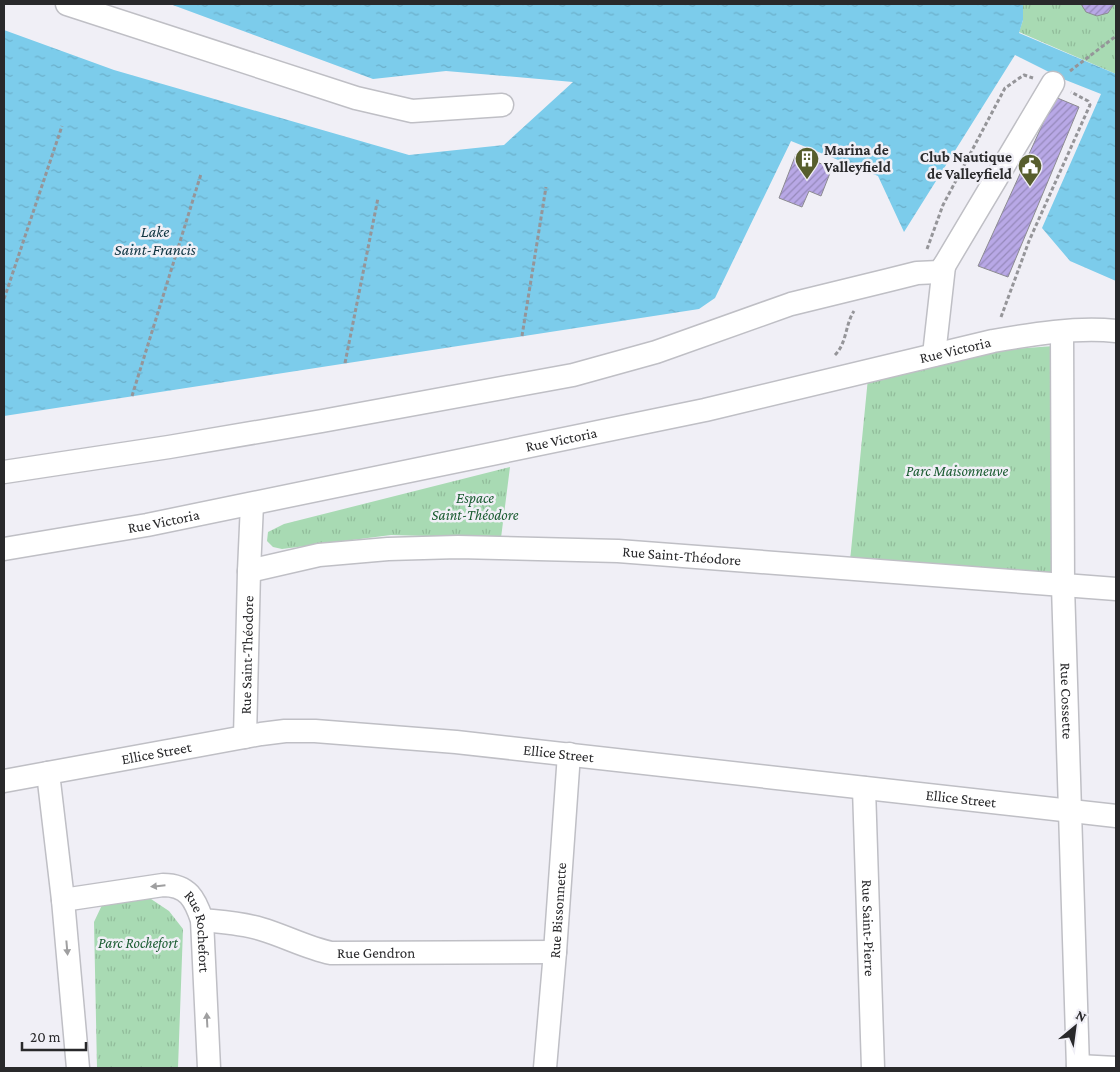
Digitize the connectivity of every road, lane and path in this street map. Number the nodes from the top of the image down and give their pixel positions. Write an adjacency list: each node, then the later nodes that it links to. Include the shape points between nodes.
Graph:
1 (67, 4): 5 (street, via 356,98 412,111)
2 (1116, 36): 3 (path)
3 (1090, 56)
4 (1053, 83): 10 (street); 15 (path, via 1088,100 1090,105 1029,241)
5 (502, 105)
6 (62, 126): 11 (path)
7 (201, 174): 18 (path)
8 (546, 187): 14 (path)
9 (378, 198): 17 (path)
10 (944, 266): 16 (street); 19 (street, via 939,272 889,280 791,304 656,352 573,375 322,421)
11 (4, 299)
12 (1062, 332): 13 (street, Rue Victoria); 15 (street, Rue Victoria); 23 (street, Rue Cossette)
13 (1116, 332)
14 (522, 336)
15 (993, 341): 16 (street, Rue Victoria)
16 (934, 355): 20 (street, Rue Victoria, via 705,410)
17 (345, 363)
18 (132, 396)
19 (4, 472)
20 (252, 504): 21 (street, Rue Victoria, via 147,526); 22 (street, Rue Saint-Théodore)
21 (4, 549)
22 (248, 571): 23 (street, Rue Saint-Théodore, via 319,555 388,549 575,549); 25 (street, Rue Saint-Théodore)
23 (1063, 586): 24 (street, Rue Saint-Théodore); 30 (street, Rue Cossette)
24 (1116, 589)
25 (245, 737): 26 (street, Ellice Street, via 285,731 315,731); 27 (street, Ellice Street)
26 (568, 754): 29 (street, Ellice Street); 34 (street, Rue Bissonnette)
27 (48, 773): 28 (street, Ellice Street); 32 (street)
28 (4, 781)
29 (864, 788): 30 (street, Ellice Street); 39 (street, Rue Saint-Pierre)
30 (1070, 811): 31 (street, Ellice Street); 35 (street, Rue Cossette)
31 (1116, 816)
32 (63, 900): 33 (street, Rue Rochefort, one-way to 32, via 193,898 173,885); 36 (street, one-way to 36)
33 (202, 920): 34 (street, Rue Gendron, via 259,928 331,953); 37 (street, Rue Rochefort, one-way to 33)
34 (555, 952): 38 (street, Rue Bissonnette)
35 (1078, 1067): 40 (street)
36 (78, 1068)
37 (209, 1068)
38 (545, 1068)
39 (873, 1068)
40 (1116, 1068)

